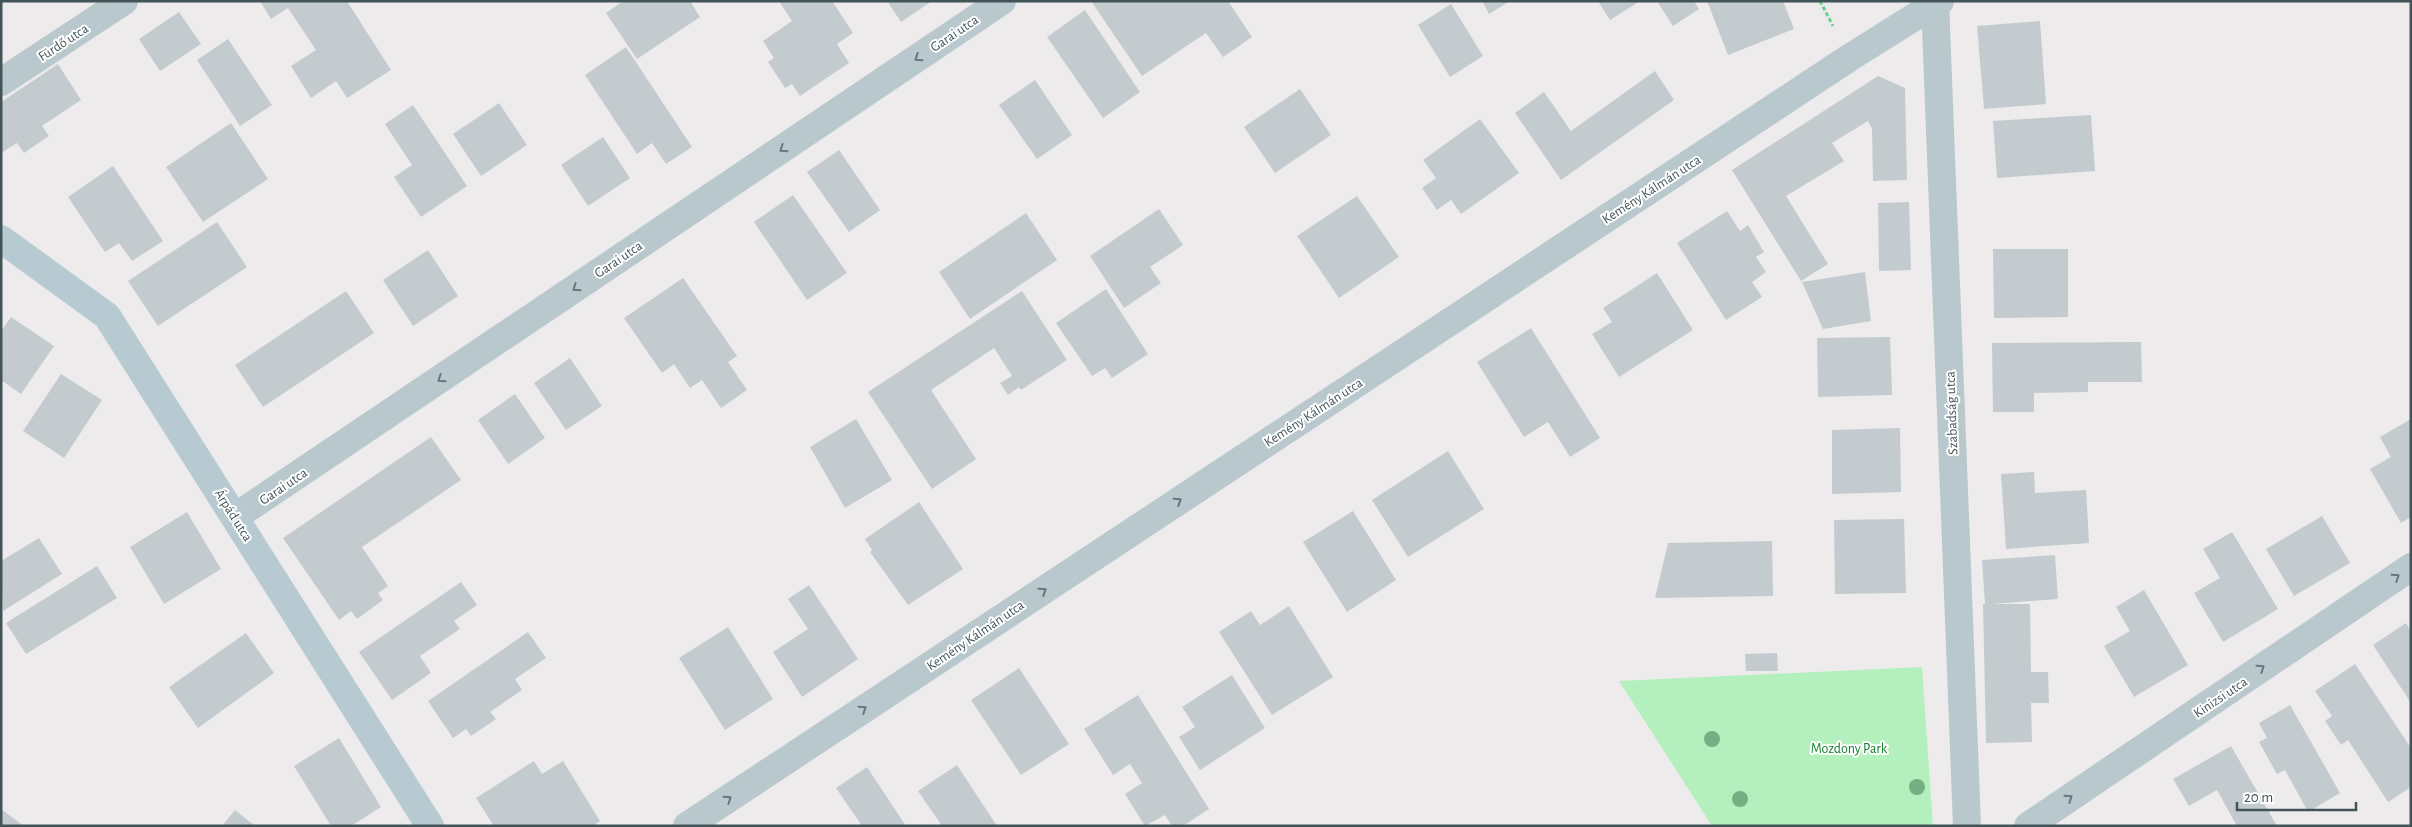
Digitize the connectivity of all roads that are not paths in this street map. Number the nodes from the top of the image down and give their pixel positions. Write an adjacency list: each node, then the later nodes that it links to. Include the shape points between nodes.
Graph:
1 (124, 1): 4 (street, Fürdő utca)
2 (1002, 1): 6 (street, Garai utca, one-way to 6)
3 (1937, 2): 9 (street, Kemény Kálmán utca, one-way to 3); 10 (street, Szabadság utca)
4 (1, 82)
5 (1, 239): 6 (street, Árpád utca, via 107,316)
6 (235, 518): 8 (street, Árpád utca)
7 (2411, 567): 11 (street, Kinizsi utca, one-way to 7)
8 (430, 826)
9 (687, 826)
10 (1967, 826)
11 (2028, 826)

